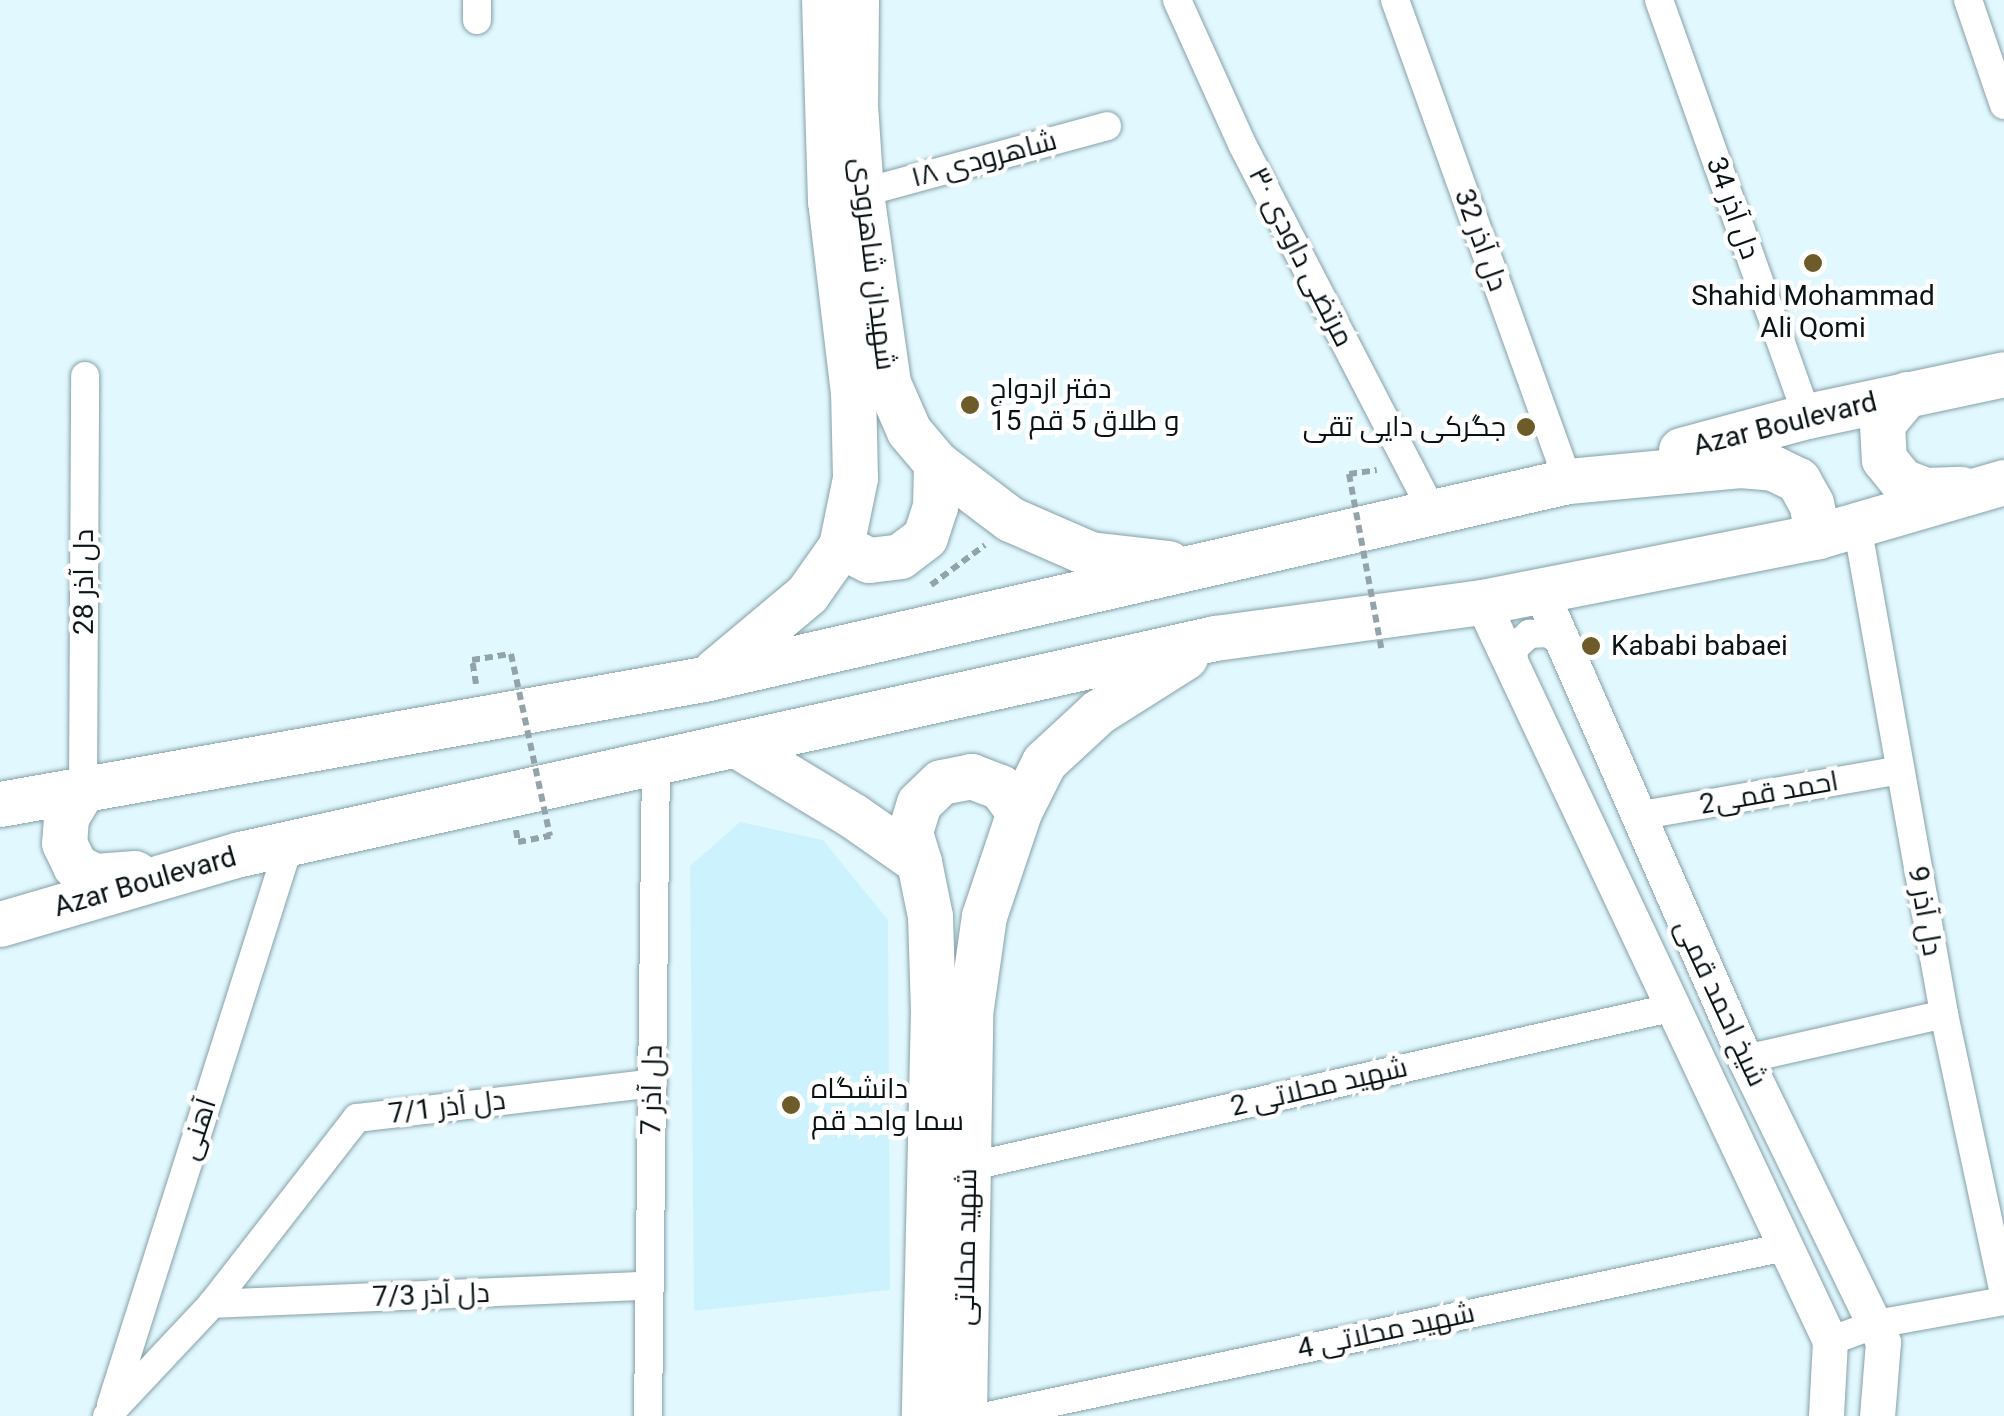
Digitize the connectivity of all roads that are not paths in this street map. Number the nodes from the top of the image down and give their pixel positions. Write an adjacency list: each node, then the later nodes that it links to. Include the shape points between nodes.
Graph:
1 (824, 0): 19 (main road, شهیدان شاهرودی, via 830,201 854,393 855,478)
2 (856, 0): 9 (main road, شهیدان شاهرودی)
3 (1177, 0): 17 (street, ۳۰ مرتضی داودی, via 1242,144)
4 (1395, 0): 15 (street, دل آذر 32)
5 (1659, 0): 13 (street, دل آذر 34)
6 (1968, 0): 7 (street)
7 (2004, 105)
8 (1107, 126): 9 (street, شاهرودی ۱۸)
9 (861, 193): 14 (main road, شهیدان شاهرودی, via 888,383 908,431)
10 (2004, 374): 12 (main road, Azar Boulevard)
11 (85, 376): 30 (street, دل آذر 28)
12 (1907, 394): 13 (main road, Azar Boulevard); 16 (main road, via 1882,424 1884,459 1902,481 1938,490)
13 (1807, 416): 15 (main road, Azar Boulevard)
14 (936, 464): 19 (main road, via 935,507 925,536 900,556 869,560); 20 (main road, شهیدان شاهرودی, via 1010,519 1090,554)
15 (1568, 481): 17 (main road); 18 (main road, via 1740,465 1773,468 1798,480)
16 (1999, 483): 18 (main road)
17 (1432, 510): 20 (main road)
18 (1838, 530): 21 (main road, Azar Boulevard); 29 (street, دل آذر 9)
19 (841, 546): 26 (main road, شهیدان شاهرودی, via 807,594)
20 (1200, 568): 26 (main road)
21 (1540, 590): 22 (main road, Azar Boulevard); 24 (street, شیخ احمد قمی)
22 (1482, 602): 23 (main road, Azar Boulevard); 25 (street, شیخ احمد قمی)
23 (1215, 638): 27 (main road, Azar Boulevard); 32 (main road, شهید محلاتی, via 1098,712 1044,762)
24 (1563, 643): 25 (street, via 1548,633 1530,634 1514,648); 33 (street, شیخ احمد قمی)
25 (1513, 668): 38 (street, شیخ احمد قمی)
26 (704, 679): 30 (main road)
27 (738, 746): 28 (main road, Azar Boulevard); 36 (main road)
28 (656, 763): 34 (main road, Azar Boulevard); 41 (street, دل آذر 7)
29 (1900, 770): 33 (street, احمد قمی2); 39 (street, دل آذر 9)
30 (84, 789): 31 (main road); 35 (main road, via 66,817 64,844 75,866 95,876)
31 (0, 804)
32 (1019, 812): 36 (main road, شهید محلاتی, via 1000,787 972,776 941,782 919,803 910,832); 42 (main road, شهید محلاتی, via 984,916 970,1014)
33 (1638, 816): 40 (street, شیخ احمد قمی)
34 (290, 842): 35 (main road, Azar Boulevard); 49 (street, آهنی)
35 (240, 854): 37 (main road, Azar Boulevard)
36 (918, 862): 51 (main road, شهید محلاتی, via 930,916 933,1010)
37 (0, 924)
38 (1670, 1008): 42 (street, شهید محلاتی 2); 43 (street, شیخ احمد قمی)
39 (1944, 1014): 40 (street); 45 (street, دل آذر 9)
40 (1745, 1059): 47 (street, شیخ احمد قمی)
41 (652, 1084): 44 (street, دل آذر 7); 46 (street, دل آذر 7/1, via 357,1118)
42 (968, 1167): 52 (main road, شهید محلاتی)
43 (1785, 1247): 48 (street, شیخ احمد قمی); 53 (street, شهید محلاتی 4)
44 (650, 1286): 46 (street, دل آذر 7/3); 50 (street, دل آذر 7)
45 (2004, 1298): 47 (street)
46 (212, 1304): 49 (street, دل آذر 7/1)
47 (1876, 1324): 48 (street); 55 (street, شیخ احمد قمی, via 1883,1342)
48 (1830, 1341): 54 (street, شیخ احمد قمی)
49 (107, 1416)
50 (648, 1416)
51 (924, 1416)
52 (964, 1416)
53 (988, 1416)
54 (1826, 1416)
55 (1876, 1416)

